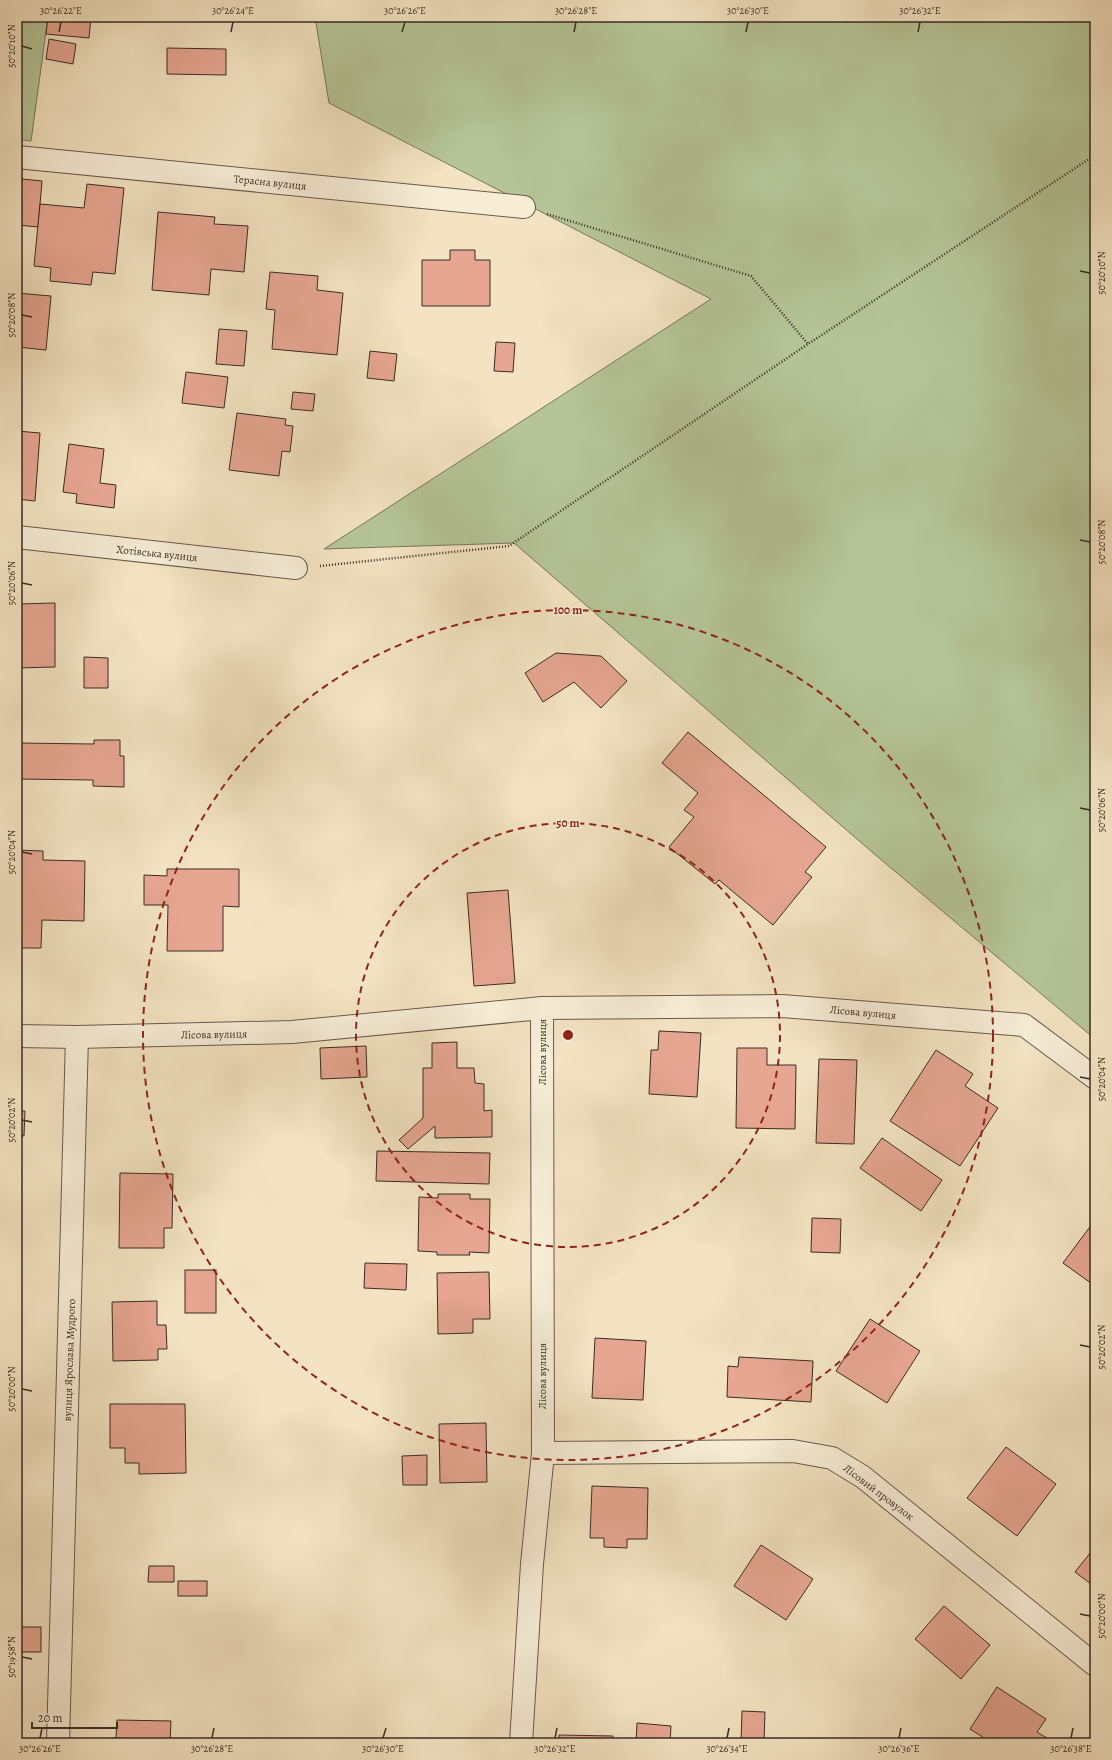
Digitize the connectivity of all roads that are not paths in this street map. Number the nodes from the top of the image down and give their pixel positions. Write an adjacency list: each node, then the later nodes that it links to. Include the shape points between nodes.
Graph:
1 (17, 157): 2 (street, Терасна вулиця)
2 (524, 207)
3 (17, 537): 4 (street, Хотівська вулиця)
4 (296, 568)
5 (542, 1008): 7 (street, Лісова вулиця, via 292,1032); 8 (street, Лісова вулиця, via 782,1006 1024,1025); 9 (street, Лісова вулиця)
6 (17, 1036): 7 (street)
7 (77, 1037): 11 (street, вулиця Ярослава Мудрого)
8 (1095, 1078)
9 (543, 1452): 10 (street, Лісовий провулок, via 793,1451 832,1458 863,1477); 12 (street, Лісова вулиця, via 532,1564)
10 (1095, 1665)
11 (58, 1743)
12 (521, 1743)

